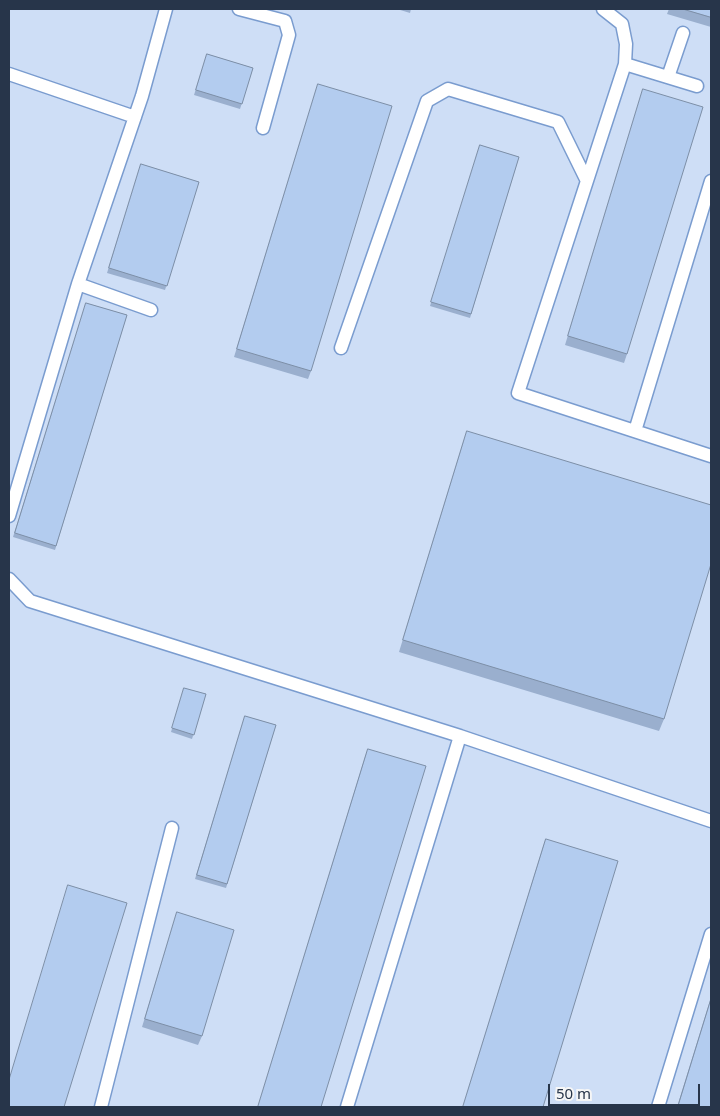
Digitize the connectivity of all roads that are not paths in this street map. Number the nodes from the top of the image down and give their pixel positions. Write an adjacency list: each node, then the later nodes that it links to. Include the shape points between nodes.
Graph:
1 (166, 9): 9 (lane)
2 (239, 9): 10 (lane, via 285,21 289,35)
3 (603, 9): 5 (lane, via 622,24)
4 (683, 33): 7 (lane)
5 (625, 64): 7 (lane); 11 (lane)
6 (9, 74): 9 (lane)
7 (668, 77): 8 (lane)
8 (697, 86)
9 (135, 117): 13 (lane)
10 (263, 128)
11 (586, 179): 15 (lane, via 558,122 448,89 427,101); 16 (lane, via 518,393)
12 (711, 181): 16 (lane)
13 (78, 284): 14 (lane); 18 (lane)
14 (151, 310)
15 (341, 348)
16 (635, 431): 17 (lane)
17 (711, 456)
18 (9, 516)
19 (9, 579): 20 (lane, via 30,602)
20 (460, 736): 21 (lane); 25 (lane)
21 (711, 821)
22 (172, 828): 24 (lane)
23 (711, 934): 26 (lane)
24 (100, 1107)
25 (347, 1107)
26 (658, 1107)

